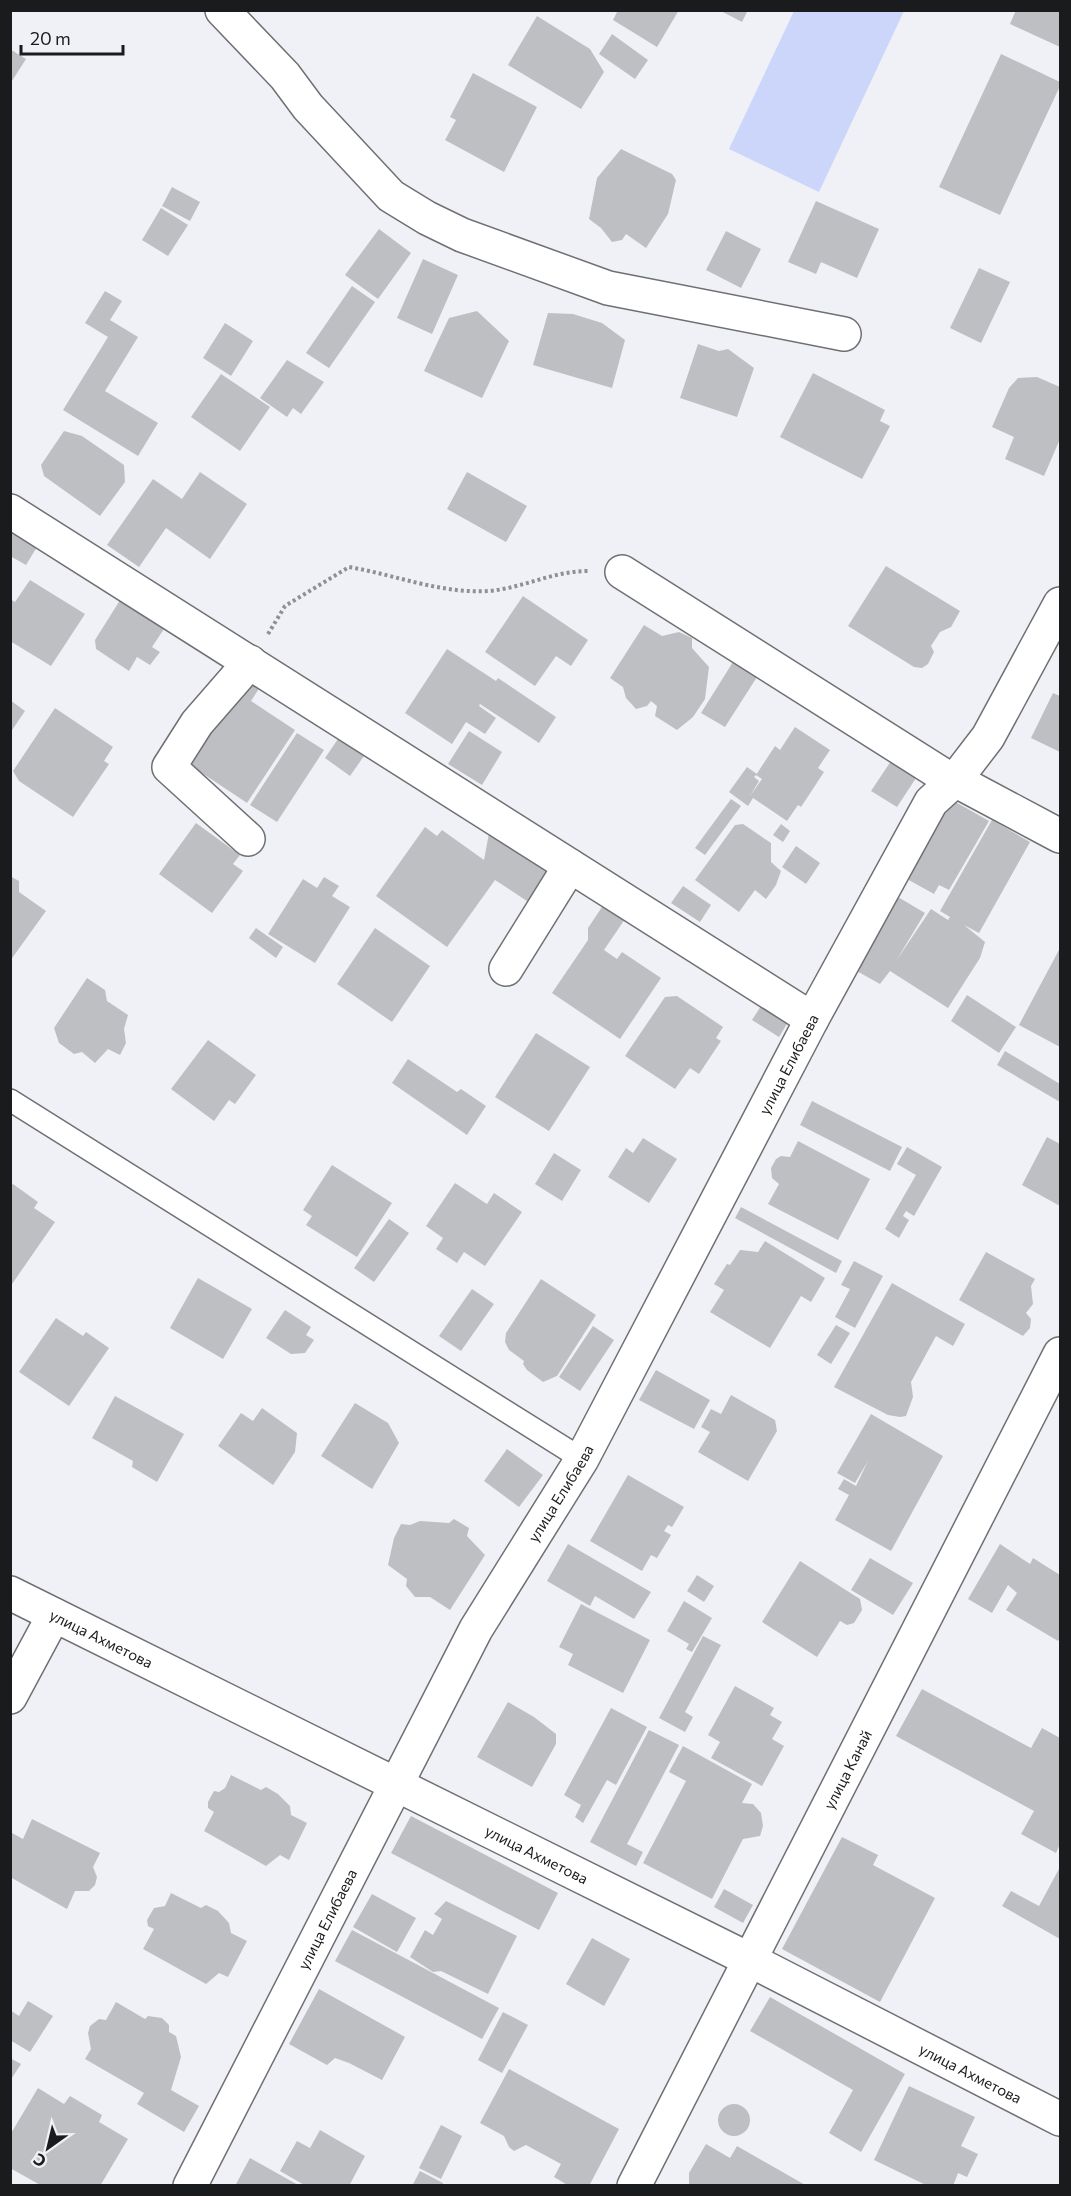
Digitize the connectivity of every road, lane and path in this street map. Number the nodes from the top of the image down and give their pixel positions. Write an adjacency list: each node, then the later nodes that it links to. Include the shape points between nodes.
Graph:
1 (225, 11): 2 (street, via 391,196 427,218 462,235 608,288)
2 (844, 334)
3 (10, 511): 6 (street)
4 (622, 572): 6 (path, via 567,571 491,591 446,591 349,567 285,606); 7 (street)
5 (1060, 604): 7 (street, улица Елибаева, via 987,737)
6 (249, 662): 9 (street, via 198,723 169,767); 10 (street)
7 (947, 788): 8 (street); 12 (street, улица Елибаева)
8 (1060, 836)
9 (248, 839)
10 (570, 866): 11 (street); 12 (street)
11 (506, 969)
12 (812, 1019): 15 (street, улица Елибаева)
13 (10, 1100): 15 (lane)
14 (1060, 1354): 20 (street, улица Канай)
15 (582, 1460): 19 (street, улица Елибаева, via 476,1629)
16 (10, 1593): 17 (street, улица Ахметова)
17 (54, 1615): 18 (street); 19 (street, улица Ахметова)
18 (10, 1697)
19 (397, 1784): 20 (street, улица Ахметова); 22 (street, улица Елибаева)
20 (750, 1960): 21 (street, улица Ахметова); 23 (street, улица Канай)
21 (1060, 2119)
22 (190, 2186)
23 (634, 2186)

